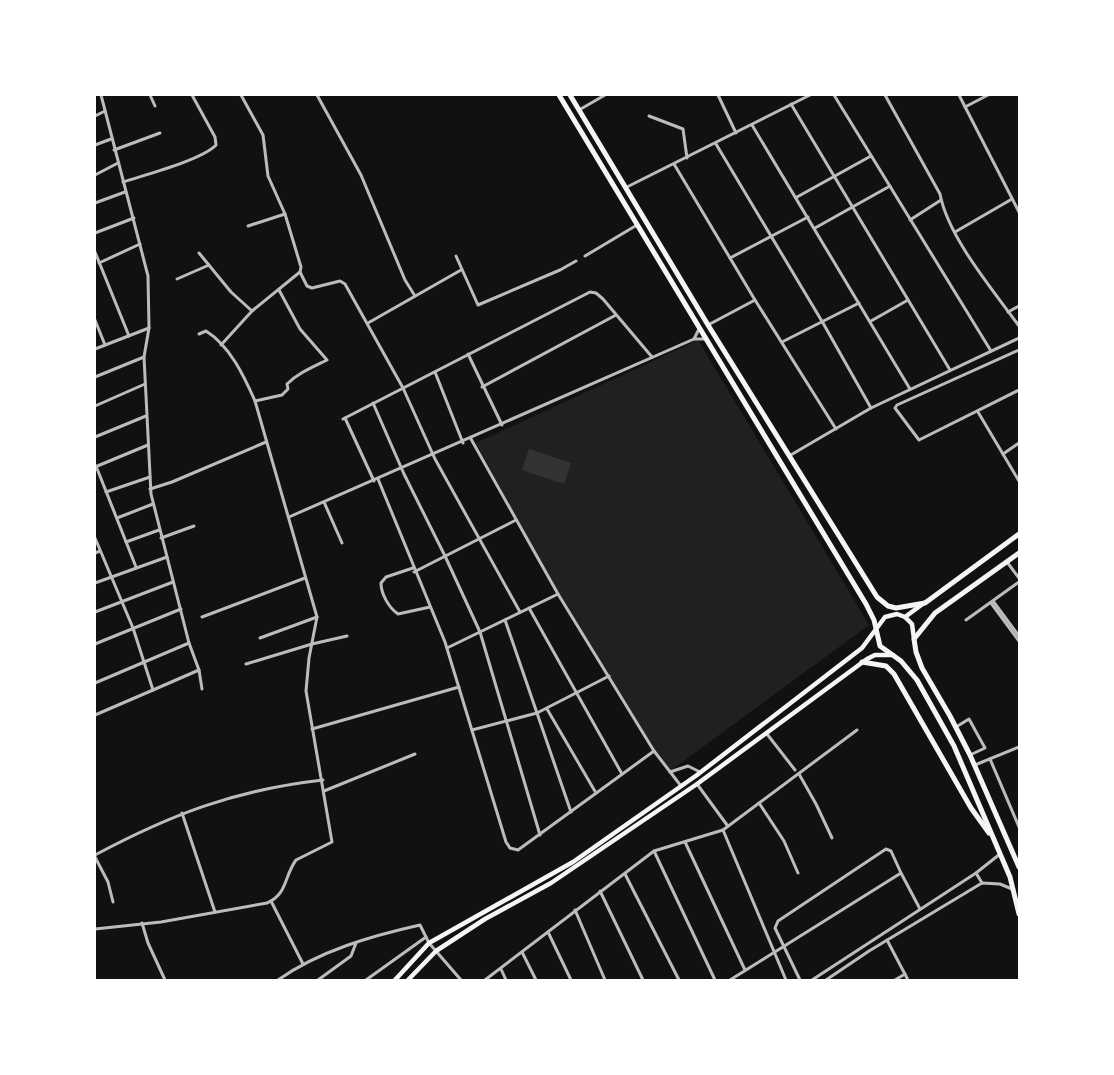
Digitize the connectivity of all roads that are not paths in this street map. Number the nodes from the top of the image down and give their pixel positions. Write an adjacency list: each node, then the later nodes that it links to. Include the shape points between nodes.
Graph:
1 (101, 95): 19 (street)
2 (150, 95): 16 (street)
3 (192, 95): 39 (street, via 216,145 161,170)
4 (241, 95): 49 (street, via 263,135 268,176)
5 (317, 95): 72 (street, via 361,175)
6 (559, 95): 27 (main road)
7 (570, 95): 18 (main road)
8 (605, 95): 18 (street)
9 (718, 95): 25 (street)
10 (810, 95): 15 (street)
11 (834, 95): 33 (street)
12 (885, 95): 45 (street)
13 (959, 95): 17 (street)
14 (988, 95): 17 (street)
15 (791, 104): 22 (street); 38 (street)
16 (154, 106)
17 (965, 107): 44 (street)
18 (579, 110): 24 (main road)
19 (105, 111): 20 (street); 26 (street)
20 (95, 116)
21 (649, 116): 34 (street, via 683,129)
22 (752, 125): 25 (street); 43 (street)
23 (160, 133): 31 (street)
24 (593, 134): 27 (main road); 30 (main road)
25 (736, 134): 28 (street)
26 (111, 139): 29 (street); 31 (street)
27 (584, 139): 32 (main road)
28 (716, 144): 34 (street); 58 (street)
29 (95, 145)
30 (599, 146): 32 (main road); 41 (main road)
31 (114, 150): 35 (street)
32 (591, 150): 53 (main road)
33 (872, 156): 38 (street); 40 (street)
34 (686, 158): 36 (street)
35 (118, 163): 37 (street); 39 (street)
36 (674, 164): 41 (street); 64 (street)
37 (95, 174)
38 (834, 177): 43 (street); 47 (street)
39 (123, 182): 42 (street)
40 (890, 186): 47 (street); 52 (street)
41 (625, 188): 84 (main road)
42 (125, 192): 46 (street); 51 (street)
43 (796, 197): 50 (street)
44 (1012, 199): 48 (street); 56 (street)
45 (941, 200): 52 (street); 56 (street)
46 (95, 203)
47 (853, 207): 55 (street); 74 (street)
48 (1019, 212)
49 (285, 214): 54 (street); 69 (street, via 302,267)
50 (808, 217): 55 (street); 58 (street)
51 (134, 218): 57 (street); 59 (street)
52 (910, 220): 98 (street)
53 (637, 225): 63 (street); 87 (main road)
54 (248, 226)
55 (815, 228): 75 (street)
56 (955, 232): 78 (street)
57 (95, 233)
58 (771, 236): 64 (street); 83 (street)
59 (140, 244): 66 (street); 86 (street, via 148,276)
60 (95, 252): 66 (street)
61 (199, 253): 67 (street)
62 (456, 256): 68 (street)
63 (585, 256)
64 (730, 258): 73 (street)
65 (576, 261): 68 (street, via 478,305)
66 (100, 263): 89 (street)
67 (209, 265): 70 (street); 77 (street)
68 (461, 270): 72 (street)
69 (300, 272): 71 (street); 82 (street, via 310,287 340,281 345,284)
70 (177, 279)
71 (278, 290): 77 (street); 110 (street, via 300,329 327,360 291,380 282,395)
72 (414, 296): 82 (street)
73 (755, 300): 84 (street); 93 (street)
74 (908, 300): 81 (street); 102 (street)
75 (859, 303): 81 (street); 83 (street)
76 (1019, 306): 78 (street)
77 (252, 311): 94 (street)
78 (1008, 312): 85 (street)
79 (617, 315): 99 (street, via 596,293 590,292); 101 (street); 106 (street)
80 (95, 320): 95 (street)
81 (871, 321): 108 (street)
82 (368, 322): 107 (street)
83 (823, 323): 93 (street); 113 (street)
84 (708, 325): 126 (main road)
85 (1019, 326)
86 (149, 328): 89 (street); 100 (street)
87 (699, 329): 91 (street); 92 (main road)
88 (199, 334): 94 (street, via 206,332)
89 (129, 336): 95 (street)
90 (1019, 338): 98 (street)
91 (694, 339): 92 (street); 101 (street)
92 (704, 339): 176 (main road, via 866,604)
93 (782, 342): 117 (street)
94 (220, 344): 110 (street, via 244,375)
95 (105, 345): 96 (street)
96 (95, 349)
97 (1019, 350): 114 (street, via 895,408 919,440)
98 (991, 351): 102 (street)
99 (468, 354): 103 (street); 106 (street)
100 (144, 357): 104 (street); 105 (street)
101 (652, 358): 116 (street)
102 (950, 370): 108 (street)
103 (435, 372): 107 (street); 121 (street)
104 (95, 377)
105 (145, 384): 112 (street); 115 (street)
106 (482, 387): 116 (street)
107 (403, 388): 111 (street); 125 (street)
108 (910, 389): 113 (street)
109 (1019, 390): 114 (street)
110 (254, 401): 120 (street)
111 (373, 403): 128 (street); 130 (street, via 344,418)
112 (95, 406)
113 (871, 408): 117 (street)
114 (978, 412): 124 (street)
115 (146, 416): 118 (street); 123 (street)
116 (502, 425): 119 (street)
117 (836, 429): 126 (street)
118 (95, 437)
119 (471, 439): 121 (street); 138 (street)
120 (266, 442): 132 (street); 137 (street)
121 (463, 443): 125 (street)
122 (1019, 443): 124 (street)
123 (148, 445): 127 (street); 129 (street)
124 (1003, 454): 131 (street)
125 (433, 456): 128 (street); 144 (street)
126 (789, 456): 164 (main road, via 877,597 888,606 902,608)
127 (96, 466): 133 (street)
128 (402, 470): 130 (street); 150 (street)
129 (150, 477): 132 (street); 133 (street)
130 (376, 480): 134 (street); 154 (street)
131 (1019, 481)
132 (150, 489): 135 (street)
133 (106, 492): 136 (street)
134 (324, 502): 137 (street); 146 (street)
135 (153, 504): 136 (street); 140 (street)
136 (116, 518): 145 (street)
137 (289, 518): 156 (street)
138 (516, 520): 144 (street); 161 (street)
139 (194, 526): 143 (street)
140 (159, 530): 143 (street); 145 (street)
141 (1019, 534): 164 (main road)
142 (95, 538): 147 (street)
143 (161, 538): 151 (street)
144 (478, 539): 150 (street); 169 (street)
145 (126, 542): 153 (street)
146 (342, 543)
147 (100, 551): 148 (street); 155 (street)
148 (95, 553)
149 (1019, 553): 152 (main road)
150 (446, 556): 154 (street); 177 (street)
151 (167, 557): 153 (street); 158 (street)
152 (1007, 562): 157 (street); 181 (main road, via 935,613)
153 (136, 567): 155 (street)
154 (414, 570): 165 (street); 165 (street, via 386,577 381,588 398,614)
155 (111, 576): 160 (street); 162 (street)
156 (305, 578): 170 (street); 171 (street)
157 (1019, 578)
158 (174, 582): 162 (street); 167 (street)
159 (1019, 582): 163 (street)
160 (95, 583)
161 (558, 594): 166 (street); 192 (street)
162 (122, 602): 168 (street); 175 (street)
163 (992, 602): 174 (street); 179 (street); 182 (street)
164 (925, 603): 172 (main road)
165 (430, 607): 186 (street)
166 (529, 608): 169 (street); 197 (street)
167 (181, 609): 175 (street); 183 (street)
168 (95, 612)
169 (520, 612): 173 (street)
170 (202, 617)
171 (317, 617): 180 (street); 185 (street)
172 (905, 617): 176 (main road, via 889,616); 181 (main road, via 912,624)
173 (505, 620): 177 (street); 199 (street)
174 (966, 620)
175 (133, 628): 184 (street); 188 (street)
176 (876, 629): 187 (main road, via 880,646); 211 (main road, via 862,648)
177 (480, 632): 186 (street); 201 (street)
178 (347, 636): 185 (street)
179 (1019, 636)
180 (260, 638)
181 (914, 639): 202 (main road, via 922,668)
182 (1019, 640)
183 (189, 643): 188 (street); 191 (street)
184 (95, 644)
185 (312, 644): 190 (street); 203 (street, via 306,691)
186 (447, 648): 194 (street)
187 (894, 655): 189 (main road, via 875,655); 234 (main road, via 917,680 933,706 954,746)
188 (144, 661): 193 (street); 196 (street)
189 (862, 662): 206 (main road); 234 (main road, via 886,666 894,674 971,808)
190 (246, 664)
191 (199, 670): 195 (street); 196 (street)
192 (608, 676): 197 (street); 208 (street)
193 (95, 683)
194 (459, 687): 203 (street); 204 (street)
195 (202, 689)
196 (153, 690): 200 (street)
197 (578, 694): 198 (street); 218 (street)
198 (546, 709): 199 (street); 224 (street)
199 (537, 713): 201 (street); 226 (street)
200 (95, 715)
201 (506, 720): 204 (street); 231 (street)
202 (956, 727): 210 (main road); 210 (street, via 969,719 985,748)
203 (312, 729): 220 (street)
204 (472, 730): 231 (street, via 506,842 510,848 518,850)
205 (857, 730): 219 (street)
206 (767, 734): 213 (main road); 215 (street)
207 (1019, 747): 212 (street)
208 (654, 751): 216 (street); 218 (street)
209 (415, 754): 223 (street)
210 (970, 755): 214 (main road)
211 (721, 756): 213 (main road); 217 (main road)
212 (990, 759): 214 (street); 229 (street)
213 (727, 763): 221 (main road)
214 (975, 766): 238 (main road)
215 (795, 770)
216 (670, 772): 217 (street, via 688,766); 222 (street)
217 (700, 772): 222 (main road)
218 (622, 774): 224 (street)
219 (799, 774): 225 (street); 232 (street)
220 (323, 780): 223 (street); 227 (street, via 259,789)
221 (697, 784): 228 (street); 261 (main road, via 551,883)
222 (681, 786): 259 (main road, via 573,862)
223 (324, 791): 247 (street, via 332,842 296,860 287,885)
224 (596, 793): 226 (street)
225 (759, 803): 228 (street); 240 (street, via 784,841)
226 (571, 812): 231 (street)
227 (182, 813): 237 (street, via 139,831); 251 (street)
228 (727, 825): 230 (street)
229 (1019, 827)
230 (723, 830): 233 (street); 263 (street)
231 (540, 835)
232 (832, 838)
233 (685, 842): 235 (street); 266 (street)
234 (995, 842): 236 (main road)
235 (654, 850): 243 (street); 282 (street)
236 (1000, 854): 242 (street); 245 (main road)
237 (95, 856): 248 (street, via 108,882)
238 (1017, 858): 239 (main road)
239 (1019, 866)
240 (798, 873)
241 (901, 873): 249 (street); 260 (street); 260 (street, via 891,851 886,849 778,921 775,928)
242 (976, 873): 244 (street); 249 (street)
243 (625, 874): 246 (street); 281 (street)
244 (982, 883): 245 (street, via 1007,886); 257 (street)
245 (1015, 891): 252 (main road)
246 (600, 892): 250 (street); 280 (street)
247 (272, 901): 251 (street); 264 (street)
248 (113, 902)
249 (920, 909): 286 (street)
250 (575, 910): 255 (street); 279 (street)
251 (216, 912): 253 (street)
252 (1019, 914)
253 (142, 923): 254 (street); 268 (street)
254 (95, 929)
255 (548, 932): 262 (street); 278 (street)
256 (426, 937): 258 (street, via 420,925); 259 (street); 271 (street)
257 (887, 940): 267 (street); 287 (street)
258 (356, 943): 264 (street); 270 (street, via 351,956)
259 (429, 943): 261 (street); 272 (main road)
260 (782, 947): 263 (street); 285 (street)
261 (436, 950): 273 (main road); 274 (street)
262 (522, 952): 265 (street); 277 (street)
263 (773, 952): 266 (street); 284 (street)
264 (303, 964): 269 (street)
265 (501, 969): 275 (street); 276 (street)
266 (745, 970): 283 (street)
267 (905, 974): 288 (street); 289 (street)
268 (165, 980)
269 (278, 980)
270 (318, 980)
271 (366, 980)
272 (394, 980)
273 (408, 980)
274 (461, 980)
275 (484, 980)
276 (506, 980)
277 (536, 980)
278 (571, 980)
279 (605, 980)
280 (643, 980)
281 (679, 980)
282 (715, 980)
283 (730, 980)
284 (786, 980)
285 (800, 980)
286 (812, 980)
287 (826, 980)
288 (896, 980)
289 (908, 980)

